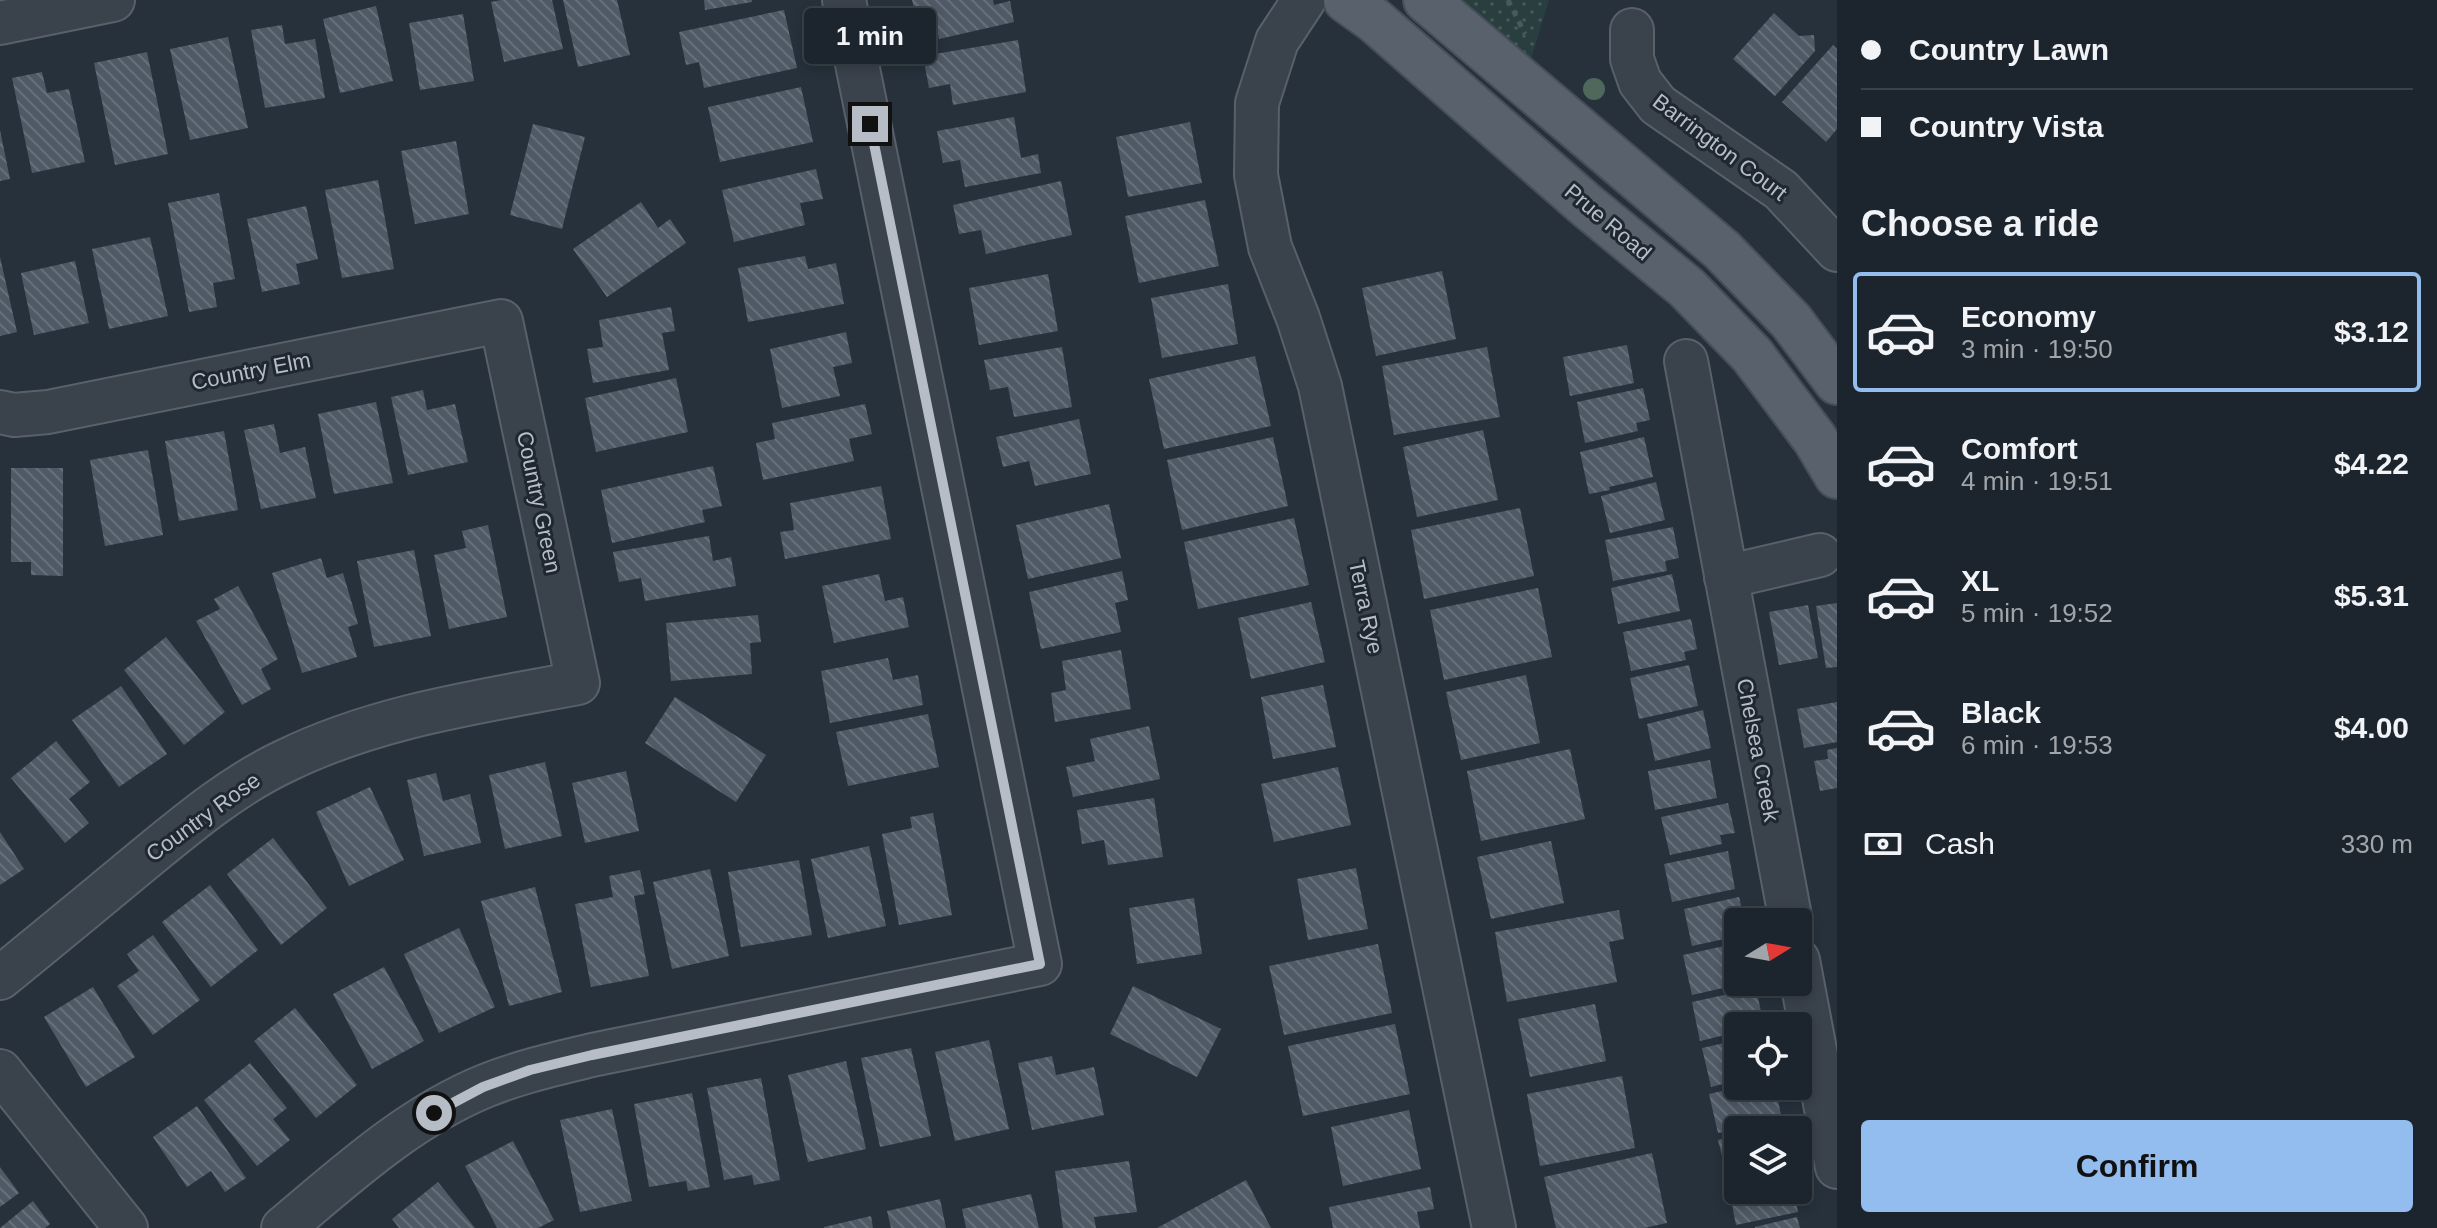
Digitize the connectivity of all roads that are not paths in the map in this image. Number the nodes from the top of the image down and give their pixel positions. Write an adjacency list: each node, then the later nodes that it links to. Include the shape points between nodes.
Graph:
1 (113, 0): 6 (street)
2 (844, 0): 23 (street, via 1040,964 592,1055 506,1078 393,1139)
3 (1304, 0): 24 (street, Terra Rye, via 1277,41 1257,103 1256,175 1270,247 1320,386)
4 (1346, 0): 13 (main road, Prue Road, via 1687,288 1752,355)
5 (1426, 0): 11 (main road, via 1722,250 1791,321)
6 (0, 23)
7 (1632, 30): 8 (street, Barrington Court, via 1632,59 1640,82 1658,105 1781,190)
8 (1832, 234)
9 (501, 321): 12 (street, Country Elm, via 48,412); 16 (street, Country Green)
10 (1686, 361): 15 (street, Chelsea Creek)
11 (1837, 382)
12 (0, 412)
13 (1837, 476)
14 (1820, 555): 15 (street)
15 (1726, 577): 17 (street, Chelsea Creek)
16 (578, 683): 18 (street, Country Rose, via 430,711 332,740 283,762 193,820)
17 (1788, 908)
18 (0, 978)
19 (1805, 996): 21 (street)
20 (0, 1071): 22 (street)
21 (1837, 1167)
22 (126, 1228)
23 (283, 1228)
24 (1494, 1228)

